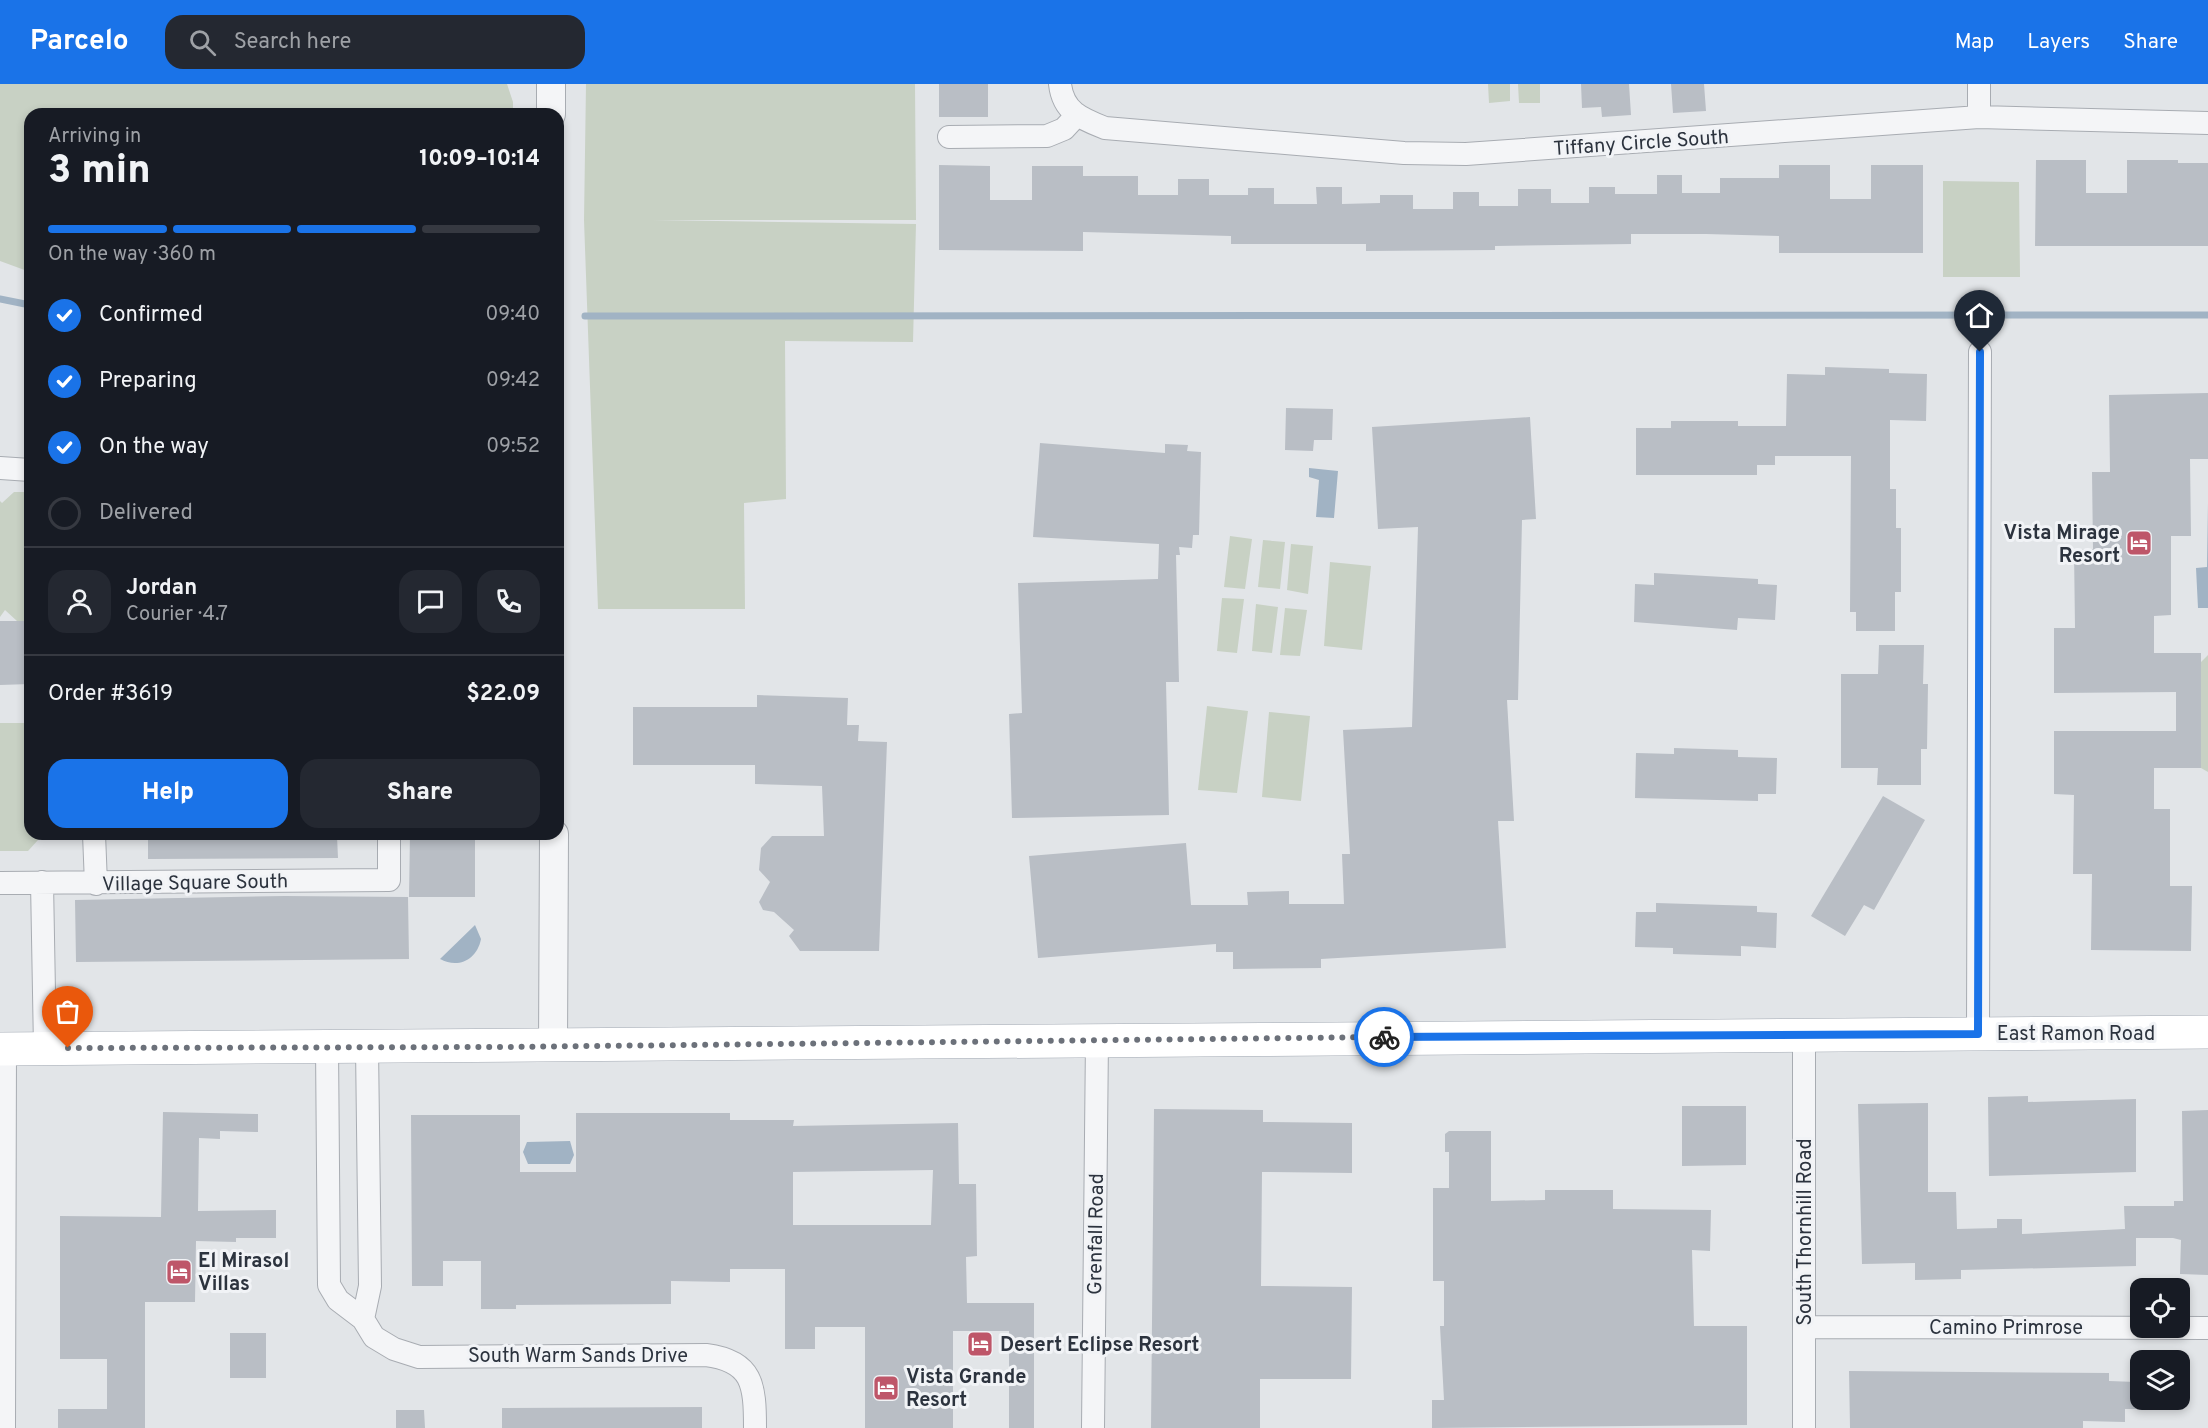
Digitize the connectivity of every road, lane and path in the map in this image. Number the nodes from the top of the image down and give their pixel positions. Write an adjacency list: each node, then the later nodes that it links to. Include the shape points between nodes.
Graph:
1 (551, 84): 4 (street)
2 (1060, 84): 5 (street, via 1066,103)
3 (1979, 84): 6 (street)
4 (551, 108)
5 (1076, 116): 6 (street, Tiffany Circle South, via 1105,128 1456,154); 8 (street, via 1064,129 1047,136)
6 (1979, 117): 7 (street, Tiffany Circle South)
7 (2208, 123)
8 (950, 137)
9 (1980, 352): 19 (street)
10 (0, 468): 11 (street)
11 (24, 470)
12 (94, 840): 17 (street)
13 (389, 840): 17 (street, Village Square South, via 389,880)
14 (554, 840): 22 (street)
15 (42, 882): 16 (street, Village Square South); 17 (street, Village Square South); 25 (street)
16 (0, 883)
17 (96, 884)
18 (2208, 1032): 19 (main road, East Ramon Road)
19 (1978, 1034): 20 (main road, East Ramon Road)
20 (1804, 1035): 21 (main road, East Ramon Road); 28 (street, South Thornhill Road)
21 (1097, 1039): 22 (main road, East Ramon Road); 32 (street, Grenfall Road)
22 (553, 1046): 24 (main road, East Ramon Road)
23 (327, 1047): 24 (main road, East Ramon Road); 25 (main road, East Ramon Road); 27 (street, South Warm Sands Drive, via 328,1285 338,1300)
24 (368, 1047): 27 (street, via 370,1286)
25 (45, 1048): 26 (main road, East Ramon Road)
26 (3, 1049): 30 (street)
27 (363, 1318): 31 (street, South Warm Sands Drive, via 374,1337 394,1349 419,1356 723,1357 738,1364 751,1382)
28 (1804, 1327): 29 (street, Camino Primrose); 33 (street, South Thornhill Road)
29 (2208, 1328)
30 (4, 1428)
31 (755, 1428)
32 (1093, 1428)
33 (1804, 1428)

